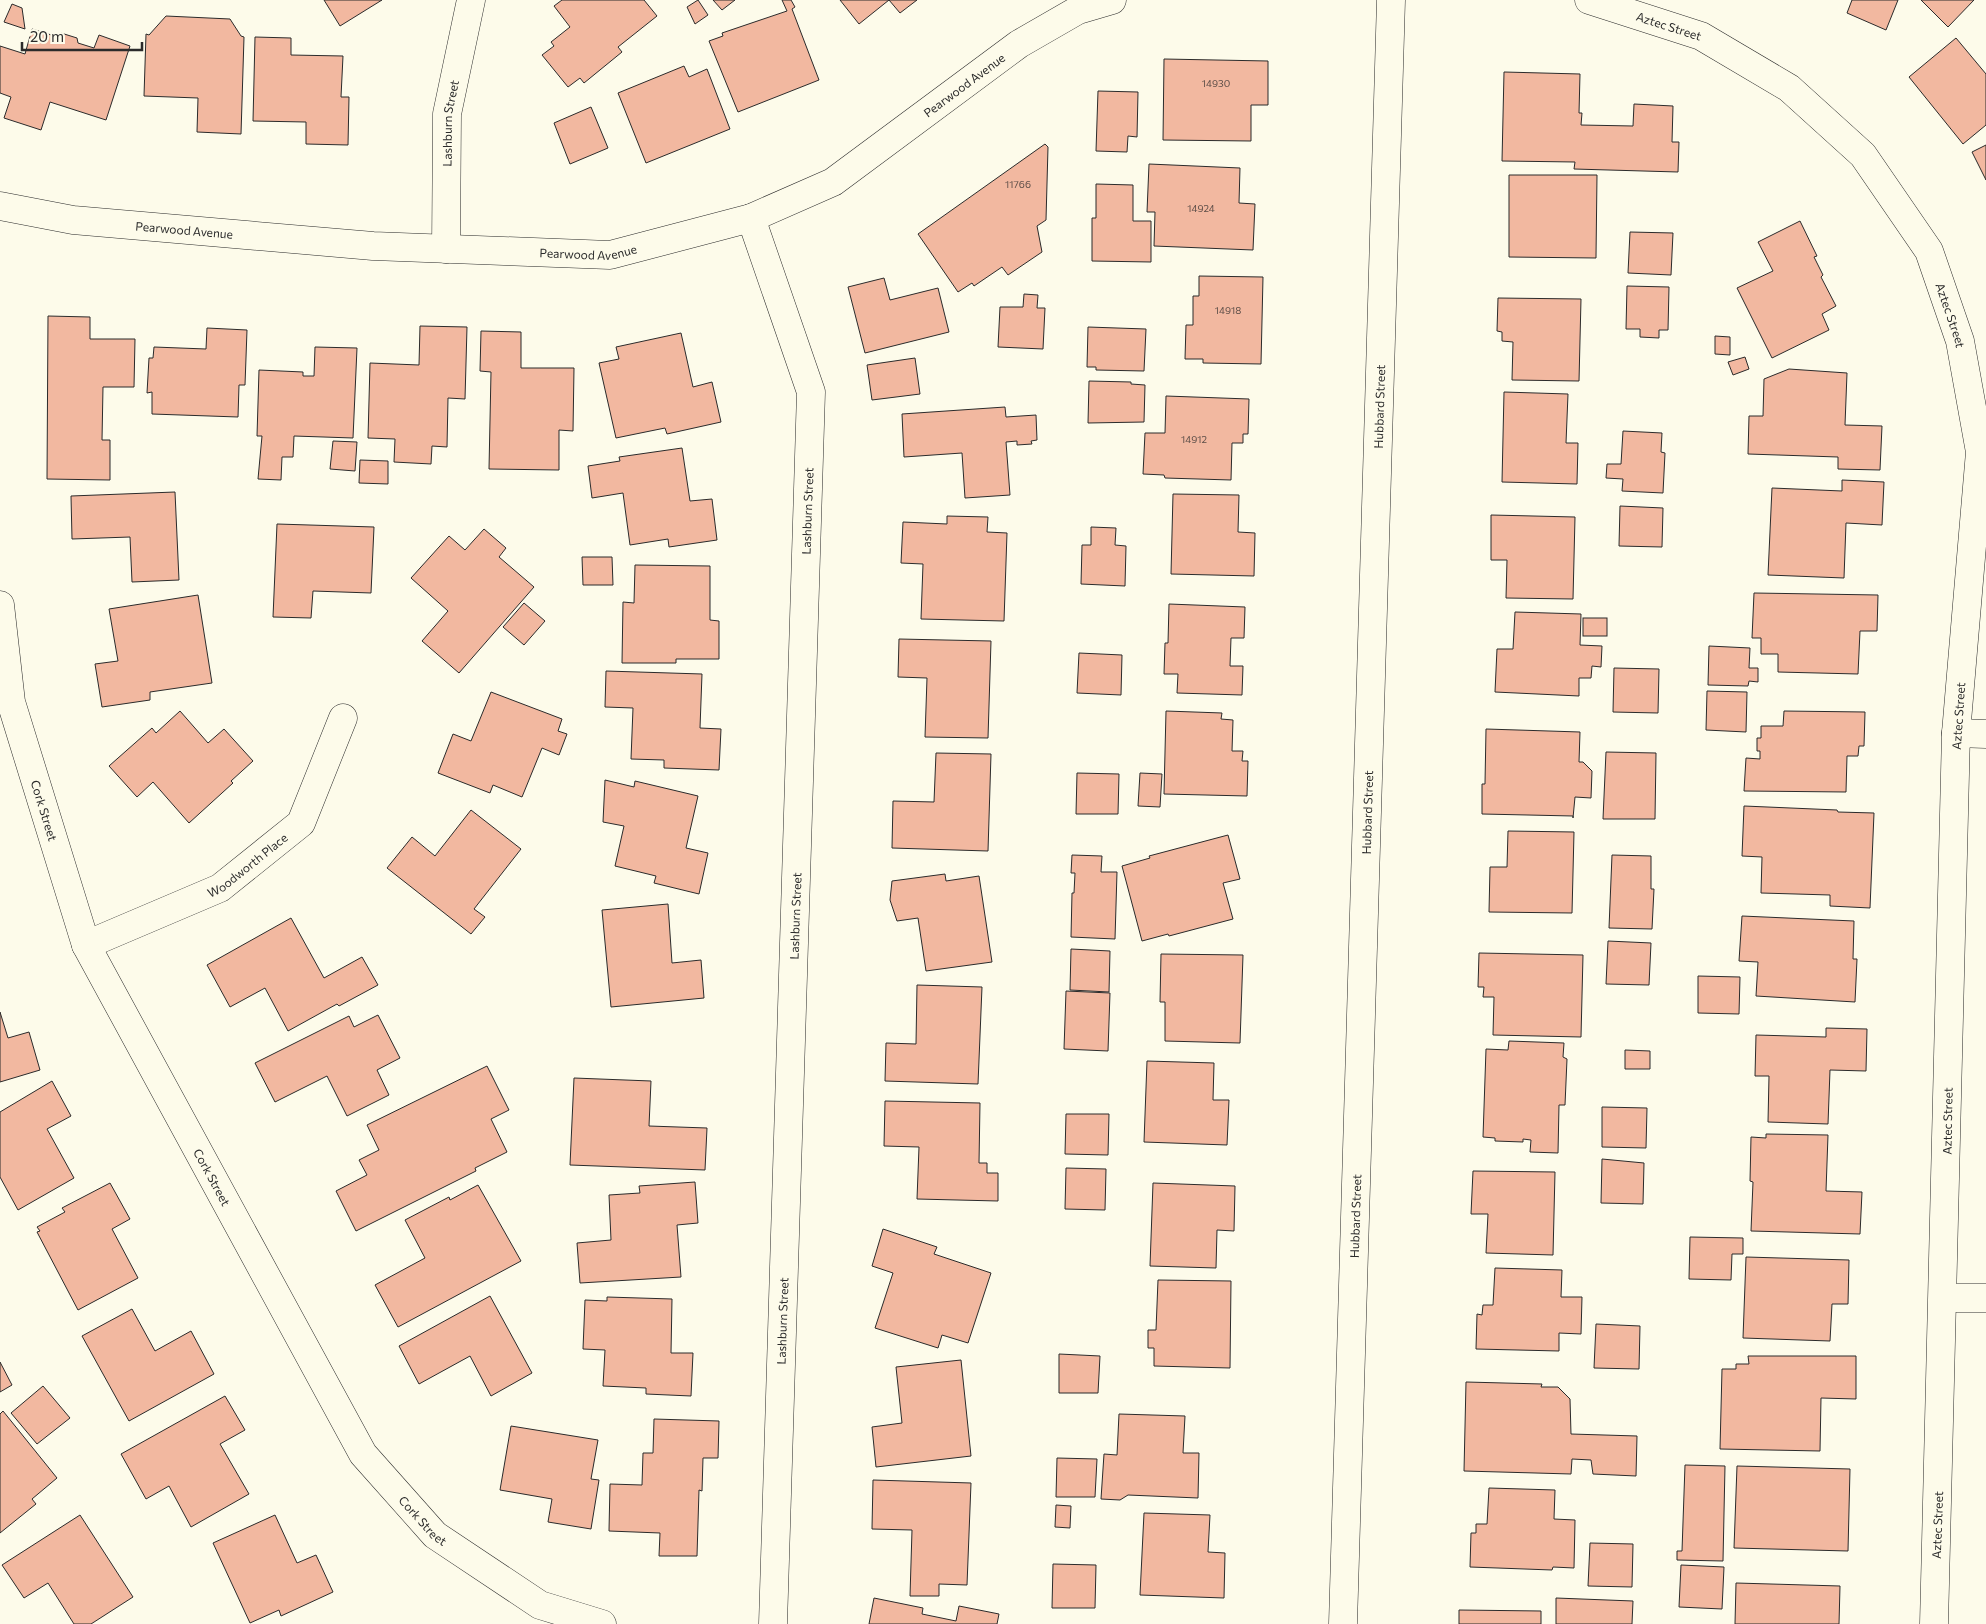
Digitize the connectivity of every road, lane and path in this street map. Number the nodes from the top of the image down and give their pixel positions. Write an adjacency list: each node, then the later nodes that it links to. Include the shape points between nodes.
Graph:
1 (470, 0): 7 (street, Lashburn Street, via 446,114)
2 (1112, 0): 6 (street, Pearwood Avenue, via 1078,10 1019,44 833,182)
3 (1391, 0): 17 (street, Hubbard Street)
4 (1589, 0): 10 (street, Aztec Street, via 1701,36 1789,88 1864,155 1929,250 1960,342 1980,452)
5 (0, 208): 7 (street, Pearwood Avenue, via 73,220 373,246)
6 (751, 218): 7 (street, Pearwood Avenue, via 610,255); 16 (street, Lashburn Street, via 811,392)
7 (446, 249)
8 (0, 606): 12 (street, Cork Street, via 11,702)
9 (343, 718): 12 (street, Woodworth Place, via 301,823 220,888)
10 (1956, 732): 11 (street); 13 (street, Aztec Street)
11 (1986, 734)
12 (86, 945): 15 (street, Cork Street, via 364,1454 435,1535 540,1605)
13 (1943, 1298): 14 (street); 18 (street, Aztec Street)
14 (1986, 1298)
15 (602, 1624)
16 (773, 1624)
17 (1343, 1624)
18 (1934, 1624)

